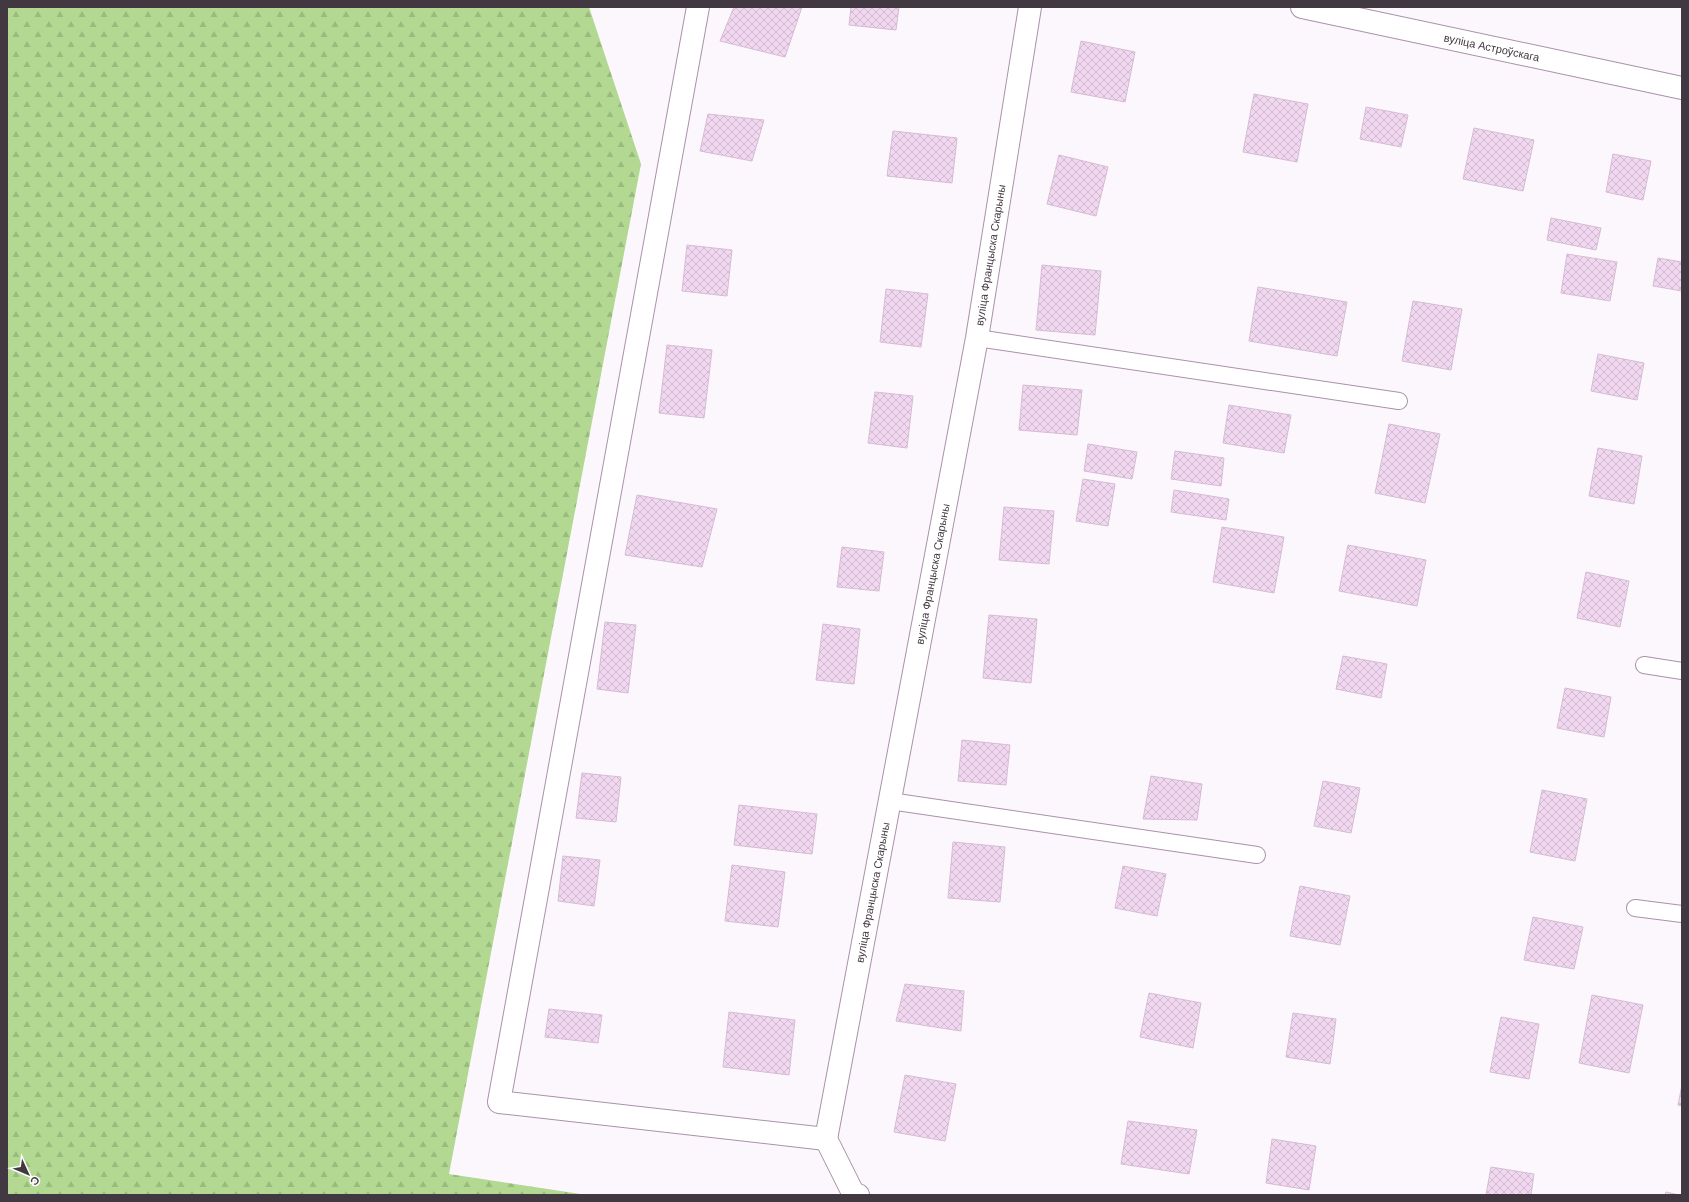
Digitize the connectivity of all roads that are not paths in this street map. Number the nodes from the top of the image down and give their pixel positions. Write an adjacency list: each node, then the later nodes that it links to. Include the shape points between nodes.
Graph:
1 (698, 7): 13 (street, via 499,1102)
2 (1030, 7): 5 (street, вуліца Францыска Скарыны)
3 (1302, 7): 4 (street, вуліца Астроўскага)
4 (1682, 88)
5 (977, 338): 6 (lane); 9 (street, вуліца Францыска Скарыны)
6 (1398, 401)
7 (1644, 665): 8 (lane)
8 (1682, 671)
9 (890, 801): 10 (lane); 13 (street, вуліца Францыска Скарыны)
10 (1258, 855)
11 (1635, 908): 12 (lane)
12 (1682, 914)
13 (826, 1139): 14 (street, via 854,1194)
14 (858, 1195)

